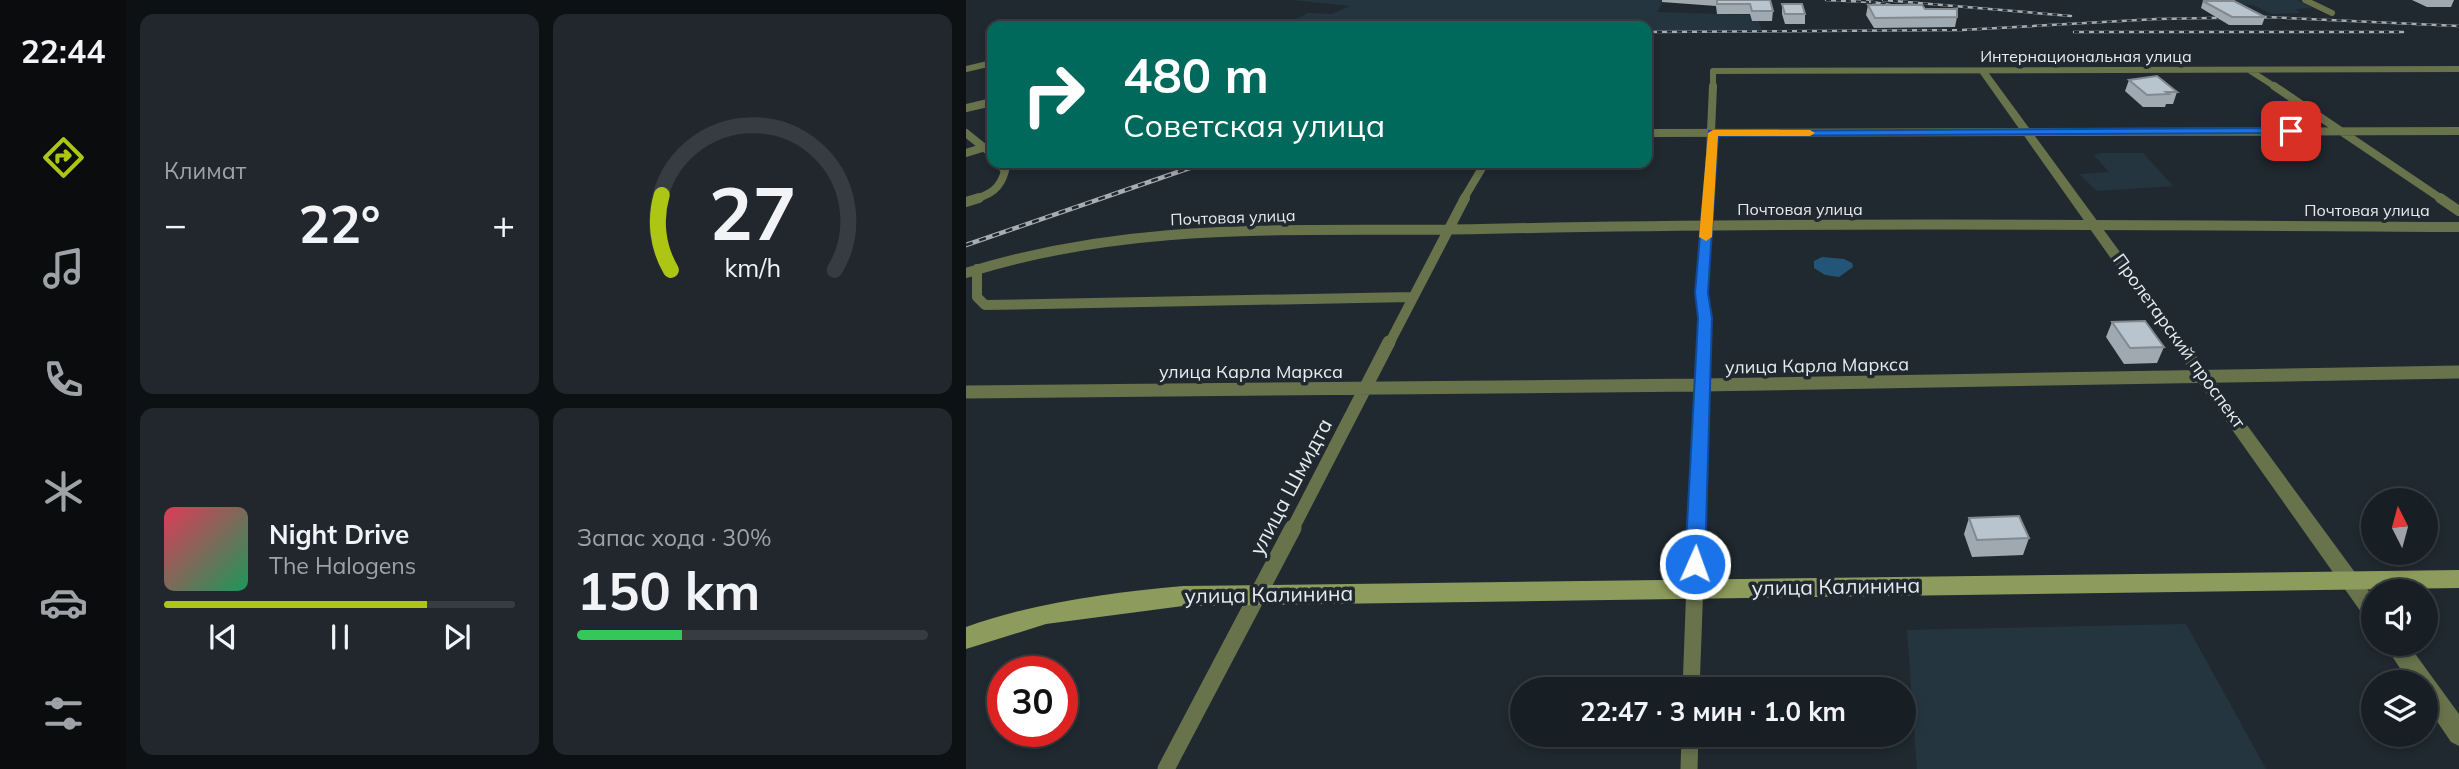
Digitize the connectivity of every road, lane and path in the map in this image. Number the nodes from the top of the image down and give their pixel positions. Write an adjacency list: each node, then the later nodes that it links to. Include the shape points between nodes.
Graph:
1 (2305, 0): 2 (street)
2 (2332, 13)
3 (987, 64): 4 (street)
4 (966, 69)
5 (2248, 69): 6 (street, Интернациональная улица); 7 (street, Интернациональная улица); 11 (street)
6 (2459, 69)
7 (1982, 70): 10 (street, Пролетарский проспект); 15 (street, Интернациональная улица, via 1713,71)
8 (987, 103): 9 (street)
9 (966, 108)
10 (2028, 131): 11 (street); 15 (street); 24 (street, Пролетарский проспект)
11 (2344, 131): 12 (street); 22 (street)
12 (2459, 131)
13 (966, 133): 16 (street)
14 (1652, 133): 15 (street)
15 (1713, 133): 23 (street)
16 (987, 147)
17 (987, 150): 18 (street)
18 (966, 153)
19 (1003, 168): 21 (street, via 1002,187)
20 (1482, 168): 26 (street, улица Шмидта)
21 (966, 202)
22 (2459, 211)
23 (1707, 225): 24 (street, Почтовая улица); 26 (street, Почтовая улица); 31 (street)
24 (2096, 225): 25 (street, Почтовая улица); 30 (street, Пролетарский проспект)
25 (2459, 227)
26 (1445, 231): 27 (street, Почтовая улица, via 1239,229 1101,241 1038,251); 28 (street, улица Шмидта)
27 (972, 271): 28 (street, via 977,297 985,304)
28 (1411, 297): 32 (street, улица Шмидта)
29 (2459, 372): 30 (street, улица Карла Маркса)
30 (2205, 378): 31 (street, улица Карла Маркса); 35 (street, Пролетарский проспект)
31 (1700, 385): 32 (street, улица Карла Маркса); 36 (street)
32 (1366, 389): 33 (street, улица Карла Маркса); 37 (street, улица Шмидта)
33 (966, 392)
34 (2459, 579): 35 (main road, улица Калинина)
35 (2350, 580): 36 (main road, улица Калинина); 38 (street, Пролетарский проспект)
36 (1694, 589): 37 (main road, улица Калинина); 40 (street)
37 (1257, 595): 39 (main road, улица Калинина, via 1096,604 1026,617); 44 (street, улица Шмидта)
38 (2361, 596)
39 (966, 638)
40 (1691, 677)
41 (2438, 704): 42 (street)
42 (2459, 734)
43 (1690, 747): 45 (street)
44 (1166, 769)
45 (1689, 769)

